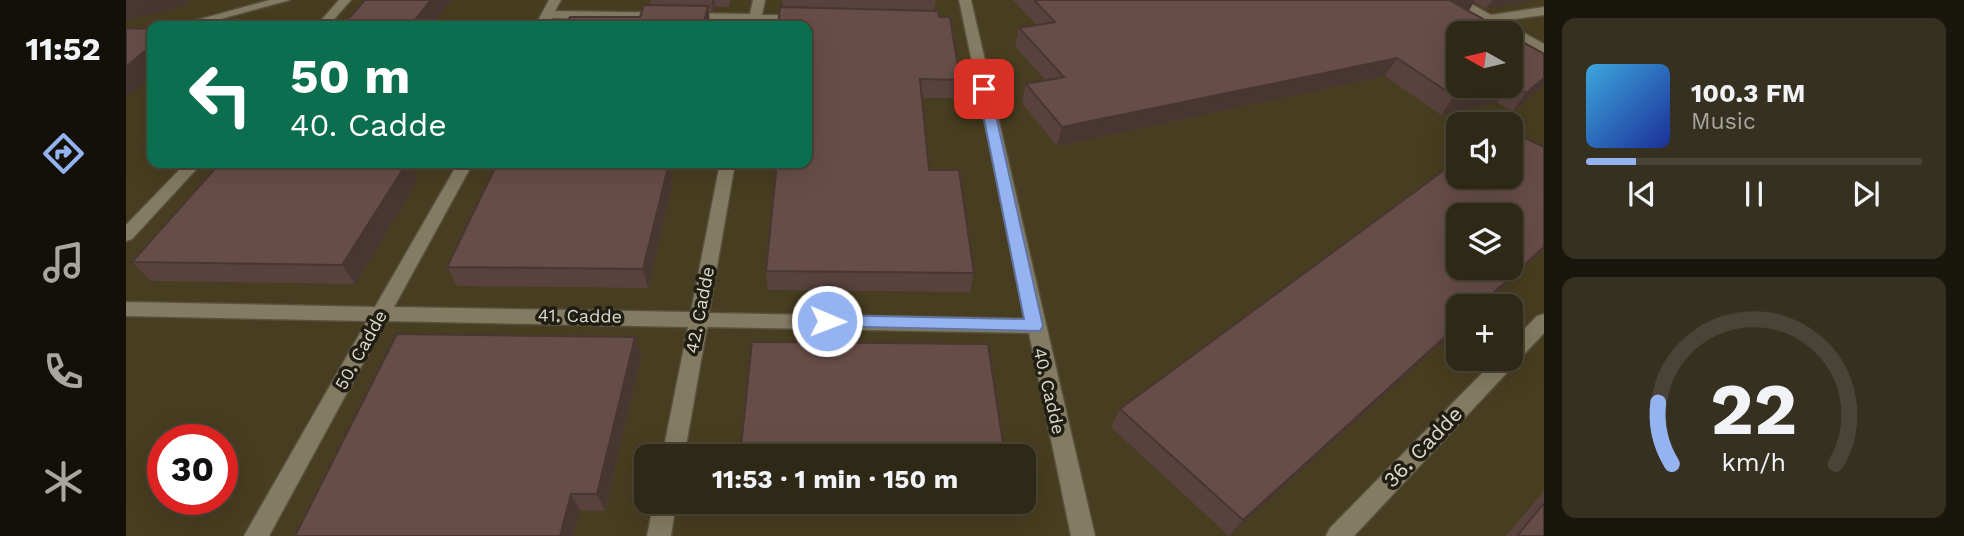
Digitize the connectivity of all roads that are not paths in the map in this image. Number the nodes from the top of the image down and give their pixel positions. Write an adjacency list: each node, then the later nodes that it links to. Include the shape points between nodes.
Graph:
1 (284, 0): 7 (street)
2 (345, 0): 13 (street)
3 (555, 0): 10 (street)
4 (759, 0): 15 (street)
5 (965, 0): 26 (street, 40. Cadde, via 963,22)
6 (1455, 0): 9 (street)
7 (251, 4): 12 (street)
8 (1544, 11): 9 (street)
9 (1490, 19): 17 (street)
10 (544, 20): 14 (street)
11 (822, 20): 16 (street)
12 (197, 21)
13 (327, 21)
14 (650, 21)
15 (755, 21)
16 (788, 21)
17 (1544, 50)
18 (189, 168): 21 (street)
19 (462, 168): 23 (street, 50. Cadde)
20 (727, 168): 24 (street, 42. Cadde)
21 (126, 235)
22 (126, 309): 23 (street, 41. Cadde)
23 (382, 313): 24 (street, 41. Cadde); 31 (street, 50. Cadde)
24 (698, 319): 26 (street, 41. Cadde); 29 (street, 42. Cadde)
25 (1544, 321): 27 (street, 36. Cadde)
26 (1034, 326): 33 (street, 40. Cadde)
27 (1523, 343)
28 (1497, 371): 34 (street, 36. Cadde)
29 (675, 444)
30 (663, 514): 32 (street)
31 (256, 536)
32 (659, 536)
33 (1083, 536)
34 (1339, 536)

